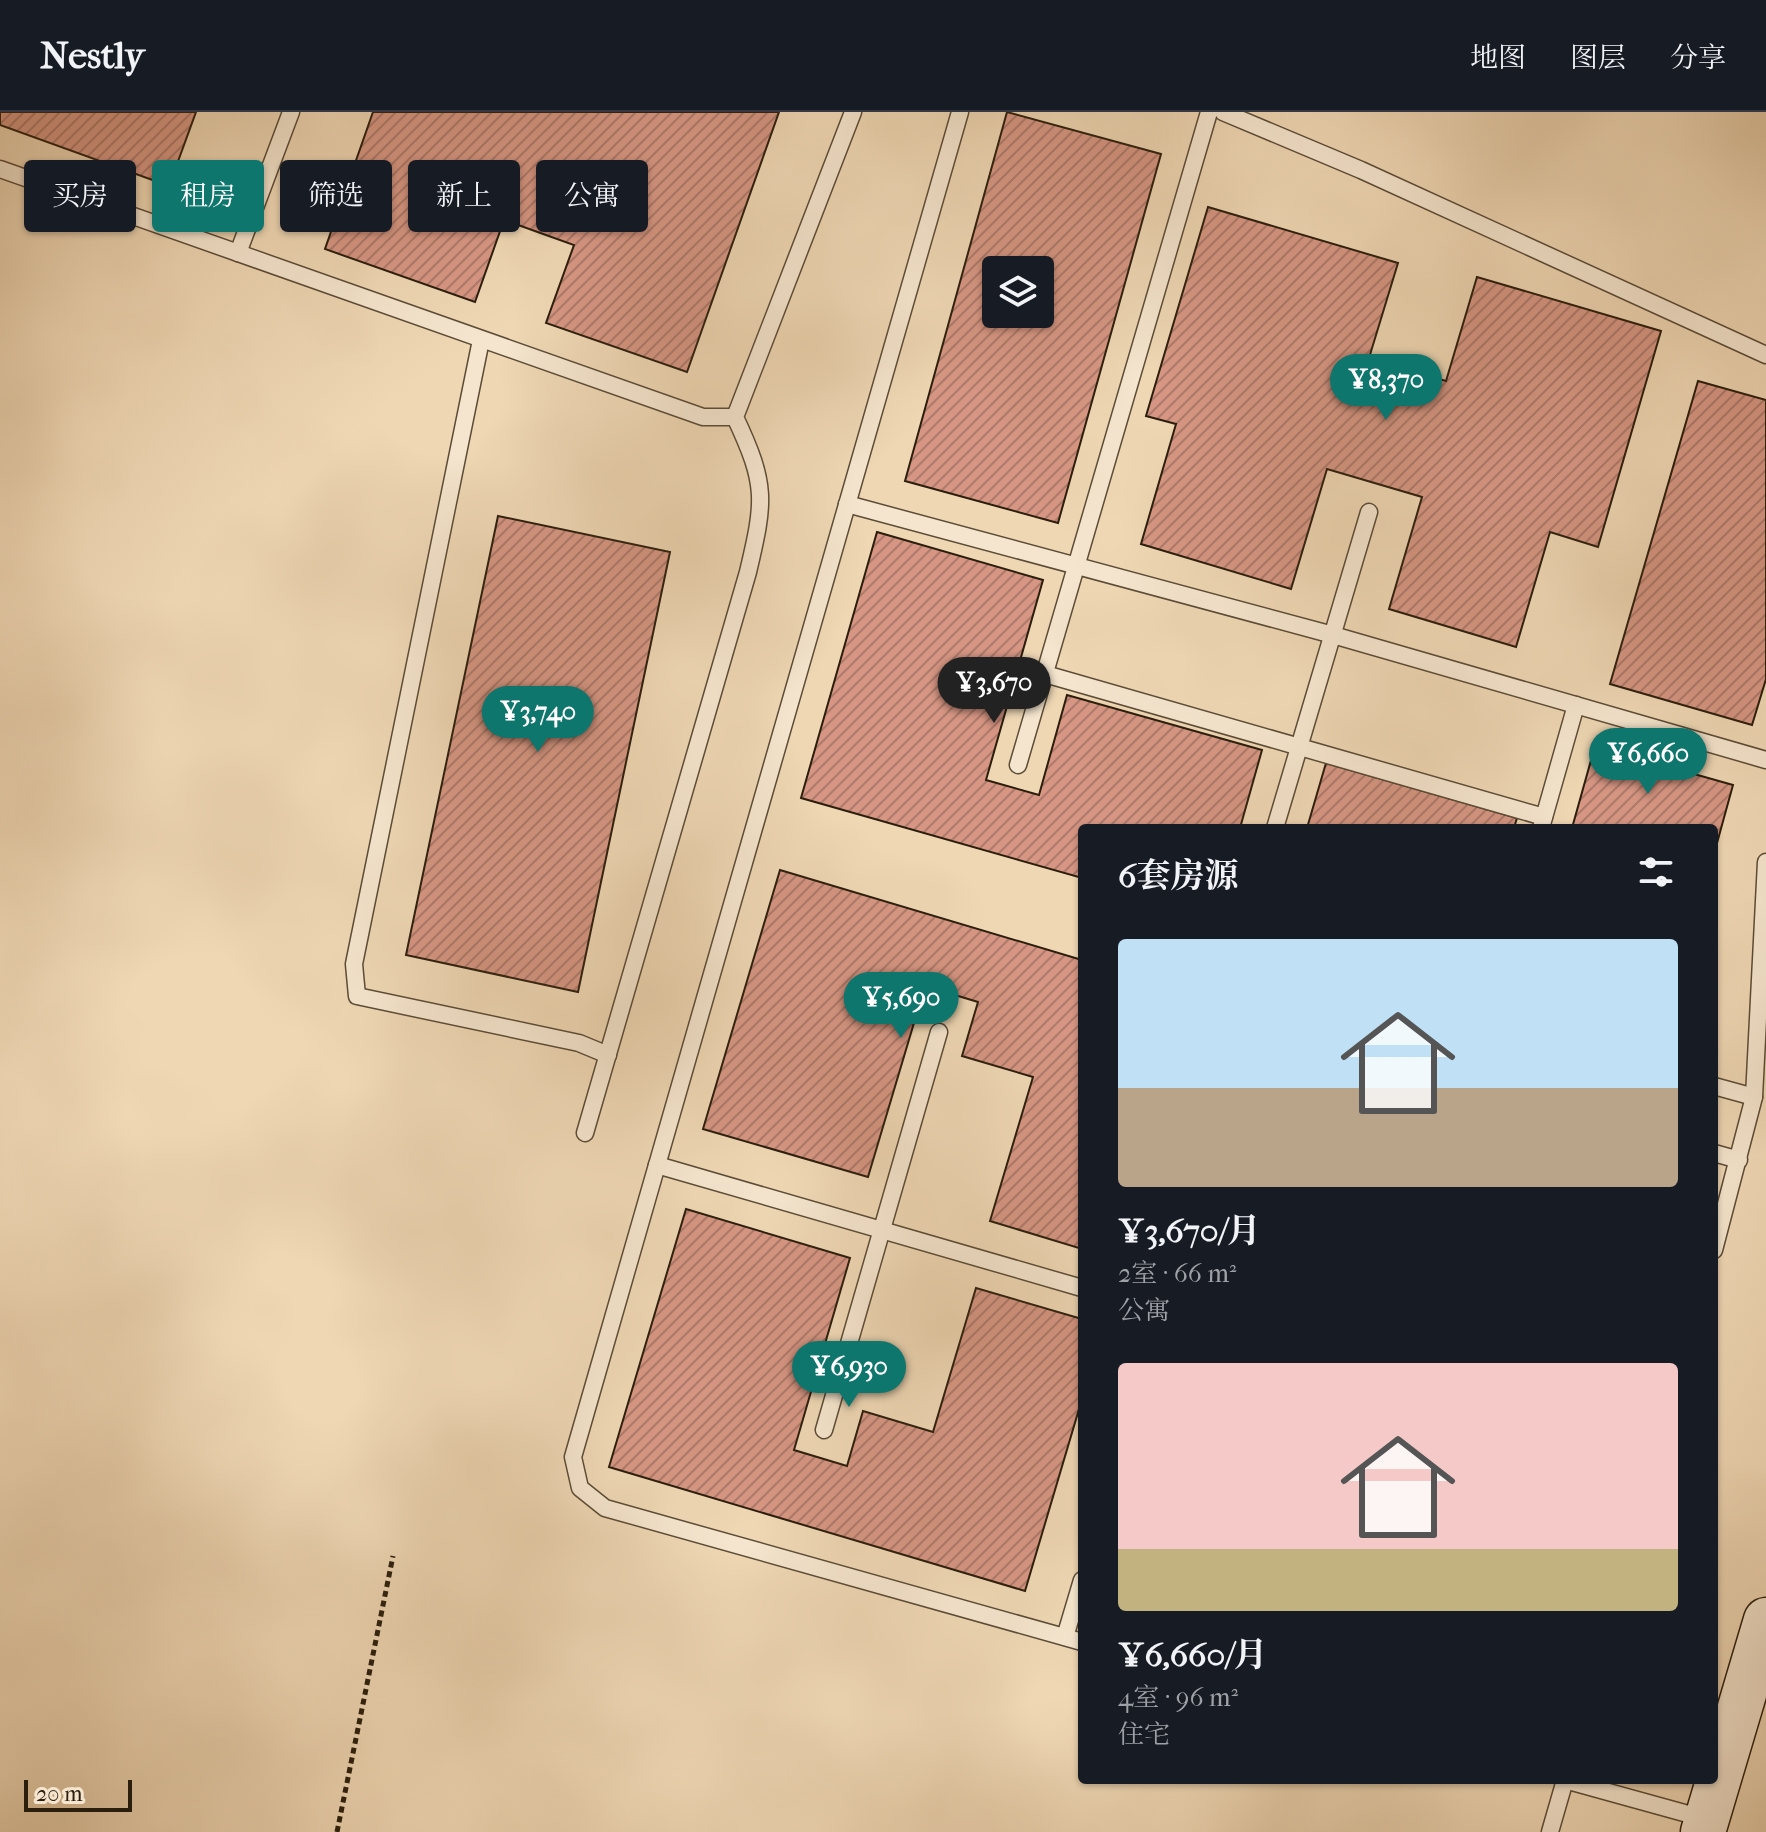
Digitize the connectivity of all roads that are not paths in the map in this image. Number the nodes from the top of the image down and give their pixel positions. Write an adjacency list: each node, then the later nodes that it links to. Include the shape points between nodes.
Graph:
1 (291, 112): 7 (lane)
2 (853, 112): 10 (lane)
3 (960, 112): 11 (lane)
4 (1209, 112): 13 (lane)
5 (1223, 112): 9 (lane)
6 (0, 169): 7 (lane)
7 (238, 253): 8 (lane)
8 (481, 340): 10 (lane, via 703,417); 24 (lane, via 354,964 357,996 579,1043)
9 (1766, 355)
10 (735, 417): 24 (lane, via 758,465 762,513)
11 (847, 504): 13 (lane); 30 (lane)
12 (1369, 512): 14 (lane)
13 (1077, 566): 14 (lane); 15 (lane)
14 (1333, 635): 16 (lane); 17 (lane)
15 (1045, 674): 17 (lane); 19 (lane)
16 (1576, 705): 18 (lane); 20 (lane)
17 (1299, 747): 20 (lane); 21 (lane)
18 (1766, 760)
19 (1018, 765)
20 (1542, 822)
21 (1276, 824)
22 (1766, 862): 26 (lane)
23 (939, 1032): 31 (lane)
24 (608, 1055): 27 (lane)
25 (1718, 1087): 26 (lane)
26 (1754, 1097): 29 (lane)
27 (585, 1133)
28 (1718, 1154): 29 (lane)
29 (1739, 1160): 32 (lane)
30 (657, 1165): 31 (lane); 37 (lane, via 573,1457 580,1488 605,1508 627,1515)
31 (882, 1230): 33 (lane); 34 (lane)
32 (1718, 1236)
33 (1078, 1287)
34 (824, 1430)
35 (1078, 1593): 37 (lane)
36 (1766, 1620): 39 (street)
37 (1065, 1637): 38 (lane)
38 (1078, 1641)
39 (1718, 1782)
40 (1564, 1784): 44 (lane)
41 (1577, 1784): 43 (lane)
42 (1717, 1784): 43 (street)
43 (1705, 1826)
44 (1550, 1832)

